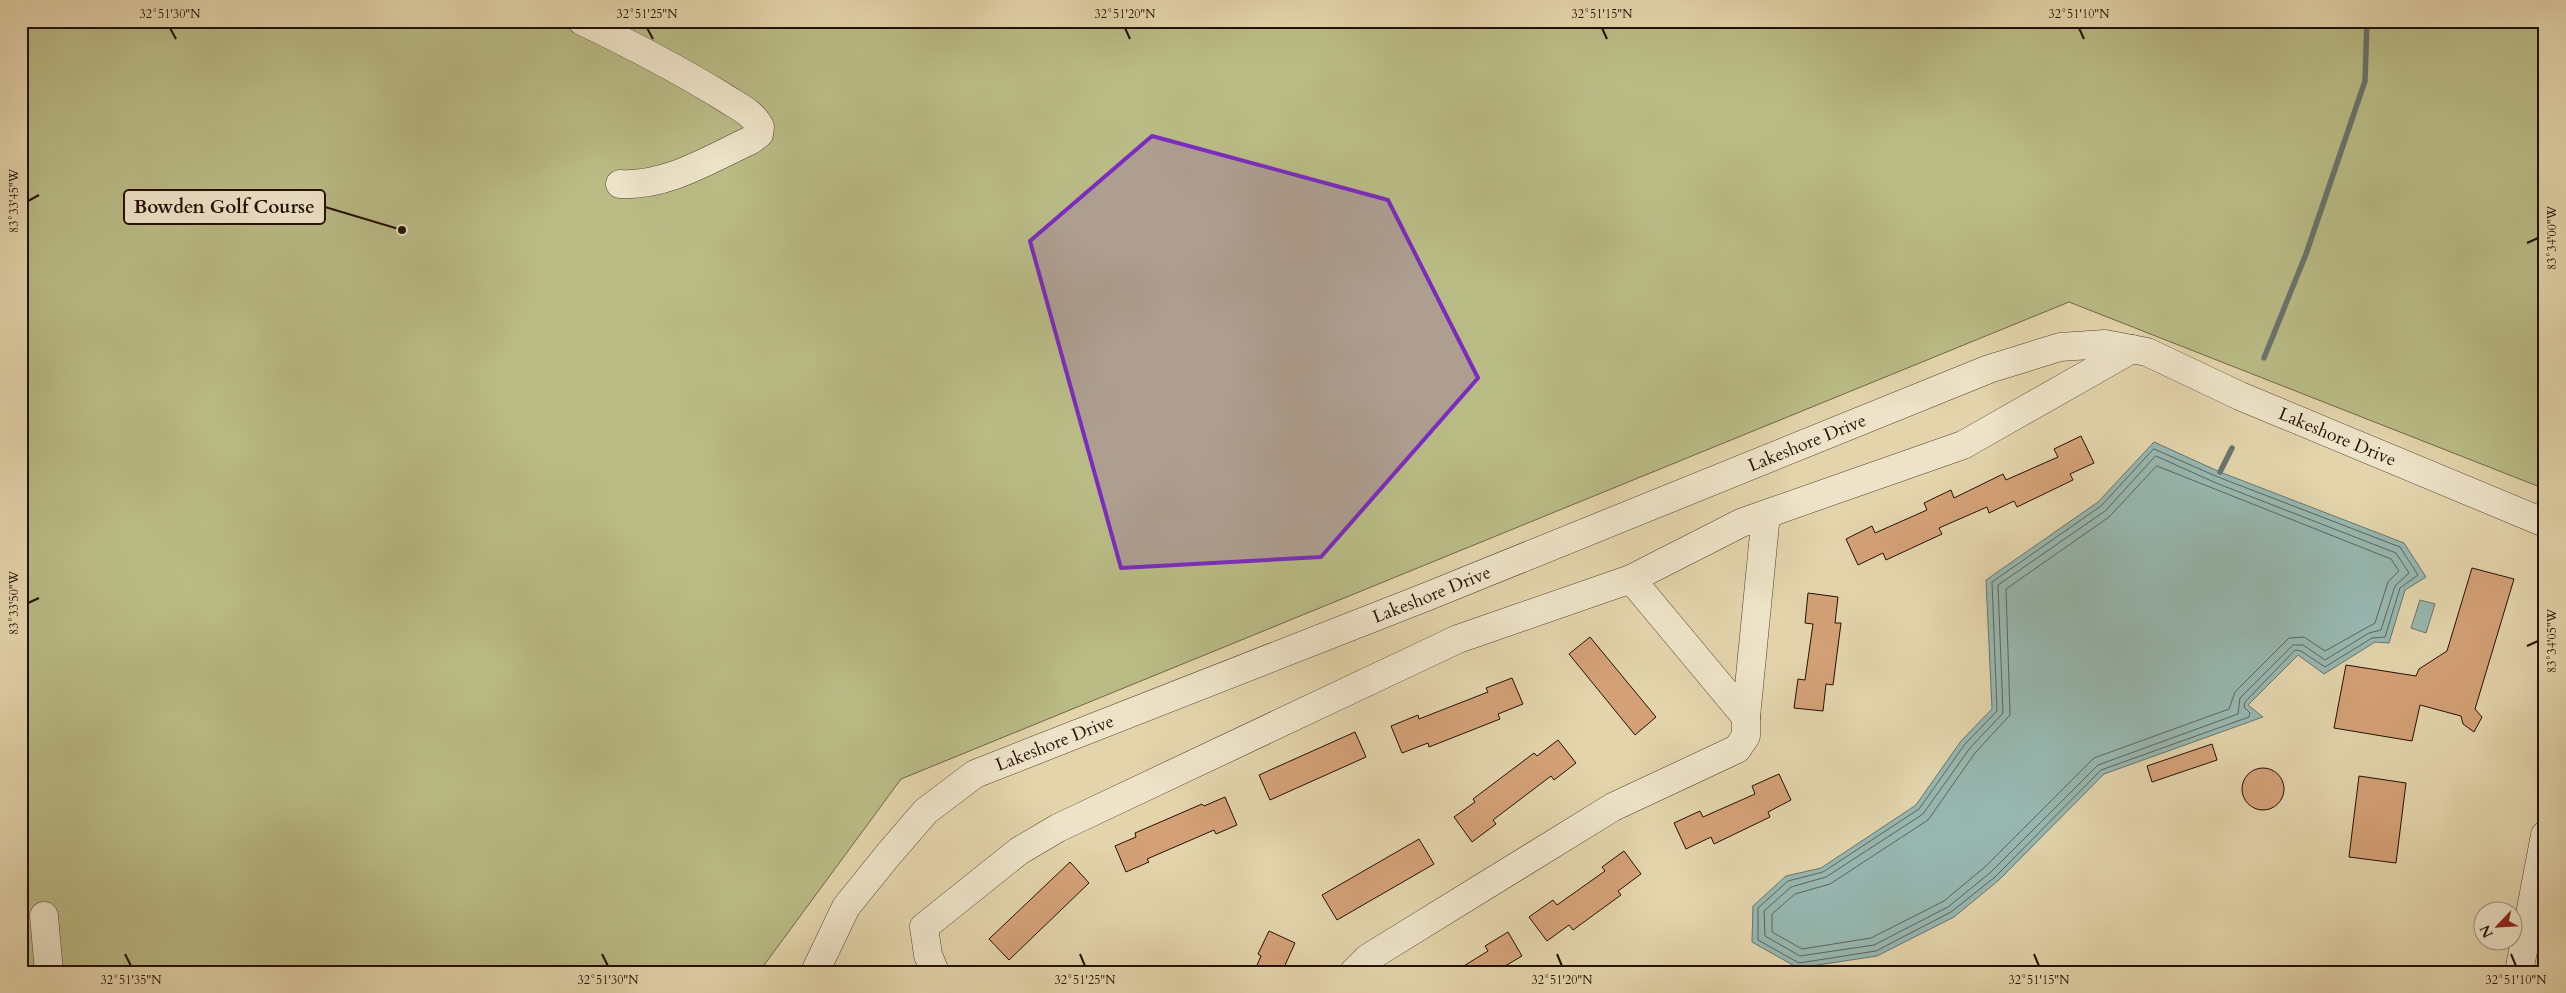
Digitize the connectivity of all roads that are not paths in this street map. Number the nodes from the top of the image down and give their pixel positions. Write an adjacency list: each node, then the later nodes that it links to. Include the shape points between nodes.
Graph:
1 (582, 21): 2 (street, via 690,76 754,116 760,127 759,134 751,140 668,178 641,184)
2 (620, 184)
3 (2132, 349): 4 (street, via 1963,445); 5 (street, Lakeshore Drive, via 2147,352 2240,396); 11 (street, Lakeshore Drive, via 2105,344 2060,347 1989,369 1444,590 975,774 926,811 888,854 846,907)
4 (1766, 514): 6 (street, via 1741,523); 7 (street)
5 (2545, 523)
6 (1630, 579): 7 (street); 12 (street, via 1458,640 1058,828 1020,851 924,927 928,955)
7 (1746, 716): 13 (street, via 1746,736 1737,749 1613,807 1368,958)
8 (2545, 835): 14 (street)
9 (44, 916): 10 (street)
10 (49, 972)
11 (815, 972)
12 (935, 972)
13 (1354, 972)
14 (2519, 972)

